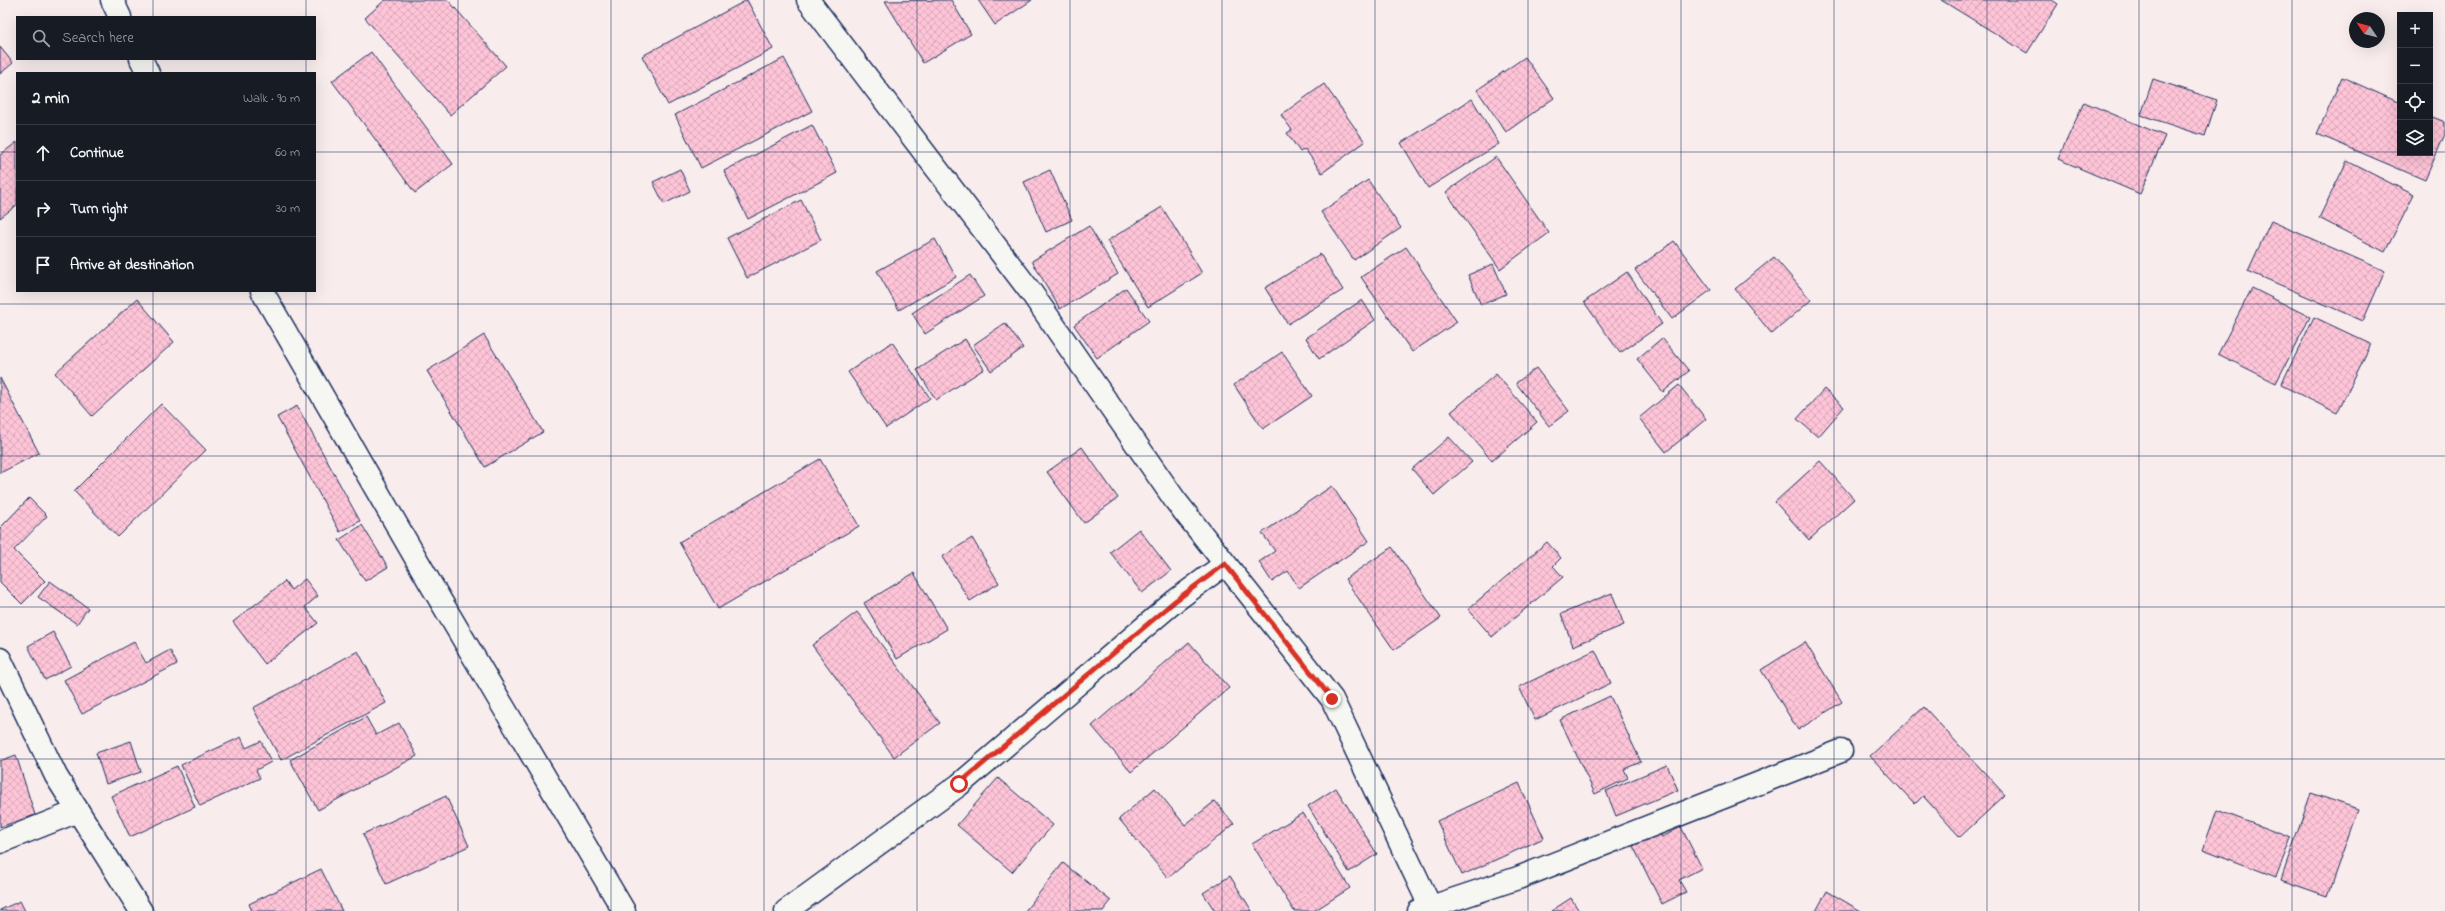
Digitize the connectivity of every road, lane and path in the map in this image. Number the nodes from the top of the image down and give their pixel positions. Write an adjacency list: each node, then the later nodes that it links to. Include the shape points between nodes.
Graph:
1 (112, 0): 3 (street)
2 (808, 0): 7 (street, via 1033,295 1175,500)
3 (120, 16)
4 (142, 60): 5 (street)
5 (148, 72)
6 (263, 292): 14 (street, via 429,581)
7 (1225, 564): 12 (street, via 1332,699); 15 (street, via 1175,601 959,784)
8 (0, 658): 10 (street, via 56,776)
9 (1841, 751): 12 (street, via 1518,878)
10 (78, 811): 11 (street); 13 (street)
11 (0, 842)
12 (1425, 909)
13 (141, 911)
14 (624, 911)
15 (786, 911)

